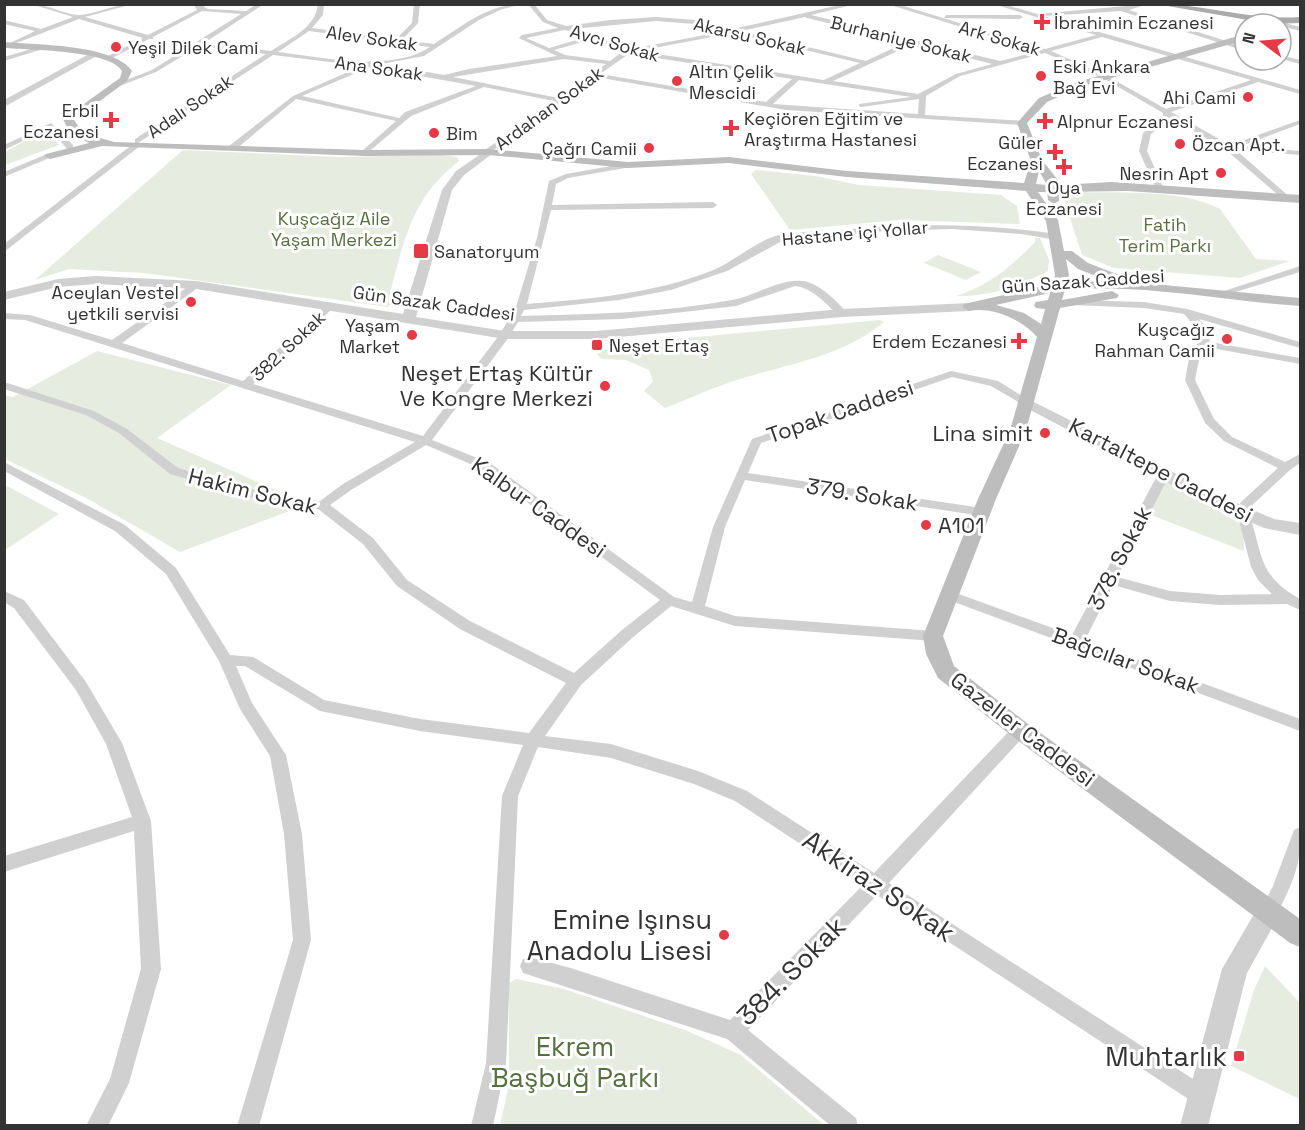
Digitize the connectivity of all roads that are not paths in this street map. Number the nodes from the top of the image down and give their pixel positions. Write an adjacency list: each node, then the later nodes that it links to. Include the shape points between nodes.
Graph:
1 (33, 4): 22 (street)
2 (132, 4): 22 (street)
3 (193, 4): 17 (street)
4 (262, 4): 20 (street)
5 (321, 4): 28 (street, via 320,15)
6 (417, 4): 34 (street, via 415,23)
7 (520, 4): 15 (street)
8 (530, 4): 27 (street, Avcı Sokak, via 545,21)
9 (854, 4): 23 (street, Ardahan Sokak)
10 (889, 4): 25 (street, Ark Sokak)
11 (995, 4): 24 (street)
12 (1146, 4): 18 (street)
13 (1160, 4): 21 (main road)
14 (1175, 4): 16 (main road)
15 (510, 5): 40 (street, via 477,19)
16 (1187, 5): 19 (main road)
17 (203, 6): 20 (street, via 207,11); 33 (street)
18 (1120, 9): 24 (street); 38 (street)
19 (1235, 12)
20 (248, 13): 37 (street)
21 (1233, 13)
22 (78, 15): 29 (street); 33 (street)
23 (802, 15): 30 (street, Ardahan Sokak); 36 (street, Burhaniye Sokak)
24 (1030, 16): 25 (street); 31 (street)
25 (929, 17): 45 (street, Ark Sokak)
26 (4, 22): 29 (street)
27 (561, 28): 30 (street, Akarsu Sokak, via 668,19); 32 (street, Avcı Sokak); 43 (street, Akarsu Sokak, via 522,38)
28 (308, 29): 34 (street, Alev Sokak); 47 (street, Adalı Sokak)
29 (39, 30): 39 (street)
30 (733, 32): 44 (street, Ardahan Sokak); 54 (street, Akarsu Sokak)
31 (1101, 35): 45 (street); 51 (street)
32 (597, 37): 43 (street); 44 (street, Avcı Sokak)
33 (151, 38): 49 (street)
34 (397, 41): 40 (street, Alev Sokak)
35 (1233, 41): 38 (main road)
36 (912, 42): 54 (street); 55 (street, Burhaniye Sokak)
37 (198, 44): 47 (street, Ana Sokak); 65 (street, via 154,71)
38 (1222, 44): 41 (street); 51 (main road)
39 (6, 46): 42 (main road)
40 (435, 46): 48 (street)
41 (1233, 46)
42 (41, 48): 46 (main road); 52 (street)
43 (548, 50): 50 (street)
44 (628, 51): 53 (street, Ardahan Sokak); 61 (street, Avcı Sokak)
45 (1046, 51): 55 (street); 60 (street, Ark Sokak)
46 (96, 54): 49 (main road); 70 (street)
47 (266, 54): 56 (street, Ana Sokak); 82 (street, Adalı Sokak)
48 (422, 55): 56 (street); 57 (street)
49 (110, 57): 65 (main road, via 127,71 124,79)
50 (564, 57): 53 (street); 59 (street, via 469,70)
51 (1177, 57): 60 (main road); 62 (street)
52 (4, 59)
53 (612, 63): 58 (street, Ardahan Sokak)
54 (866, 63): 63 (street)
55 (1000, 63): 68 (street, via 944,81)
56 (369, 65): 57 (street, Ana Sokak); 67 (street)
57 (396, 68): 59 (street, Ana Sokak)
58 (595, 75): 69 (street, Ardahan Sokak); 71 (street)
59 (442, 78): 64 (street, Ana Sokak)
60 (1105, 78): 74 (street, Ark Sokak); 79 (main road, via 1043,100)
61 (796, 79): 63 (street, Avcı Sokak); 71 (street)
62 (1257, 80): 66 (street); 74 (street)
63 (825, 82): 68 (street, Avcı Sokak)
64 (481, 86): 69 (street, Ana Sokak); 76 (street)
65 (110, 88): 72 (main road)
66 (1300, 92)
67 (295, 97): 76 (street); 85 (street)
68 (923, 97): 73 (street); 75 (street)
69 (559, 100): 87 (street, Ardahan Sokak)
70 (4, 104)
71 (767, 105): 73 (street)
72 (84, 106): 77 (main road, via 81,113); 81 (main road, via 68,123)
73 (839, 110): 75 (street)
74 (1167, 111): 86 (street, Ark Sokak); 97 (street, via 1167,119 1147,133 1143,151)
75 (921, 115): 79 (street)
76 (399, 120): 88 (street)
77 (89, 122)
78 (1300, 122): 86 (street)
79 (1022, 123): 91 (main road)
80 (101, 135): 81 (main road); 82 (main road); 82 (main road); 90 (main road)
81 (89, 139): 84 (main road)
82 (137, 143): 85 (main road); 103 (street, Adalı Sokak)
83 (4, 147): 84 (street, via 51,125)
84 (70, 147): 90 (main road)
85 (232, 148): 88 (main road)
86 (1229, 148): 89 (street); 98 (street, Ark Sokak)
87 (493, 149): 88 (main road); 92 (main road); 94 (main road, via 631,160 754,158 852,170); 123 (street, via 460,173 447,190)
88 (365, 153)
89 (1300, 153)
90 (50, 156): 93 (street)
91 (1036, 161): 94 (main road); 95 (main road); 96 (main road, via 1074,178)
92 (628, 165): 94 (main road, via 729,160 848,174); 100 (street, via 566,176 552,183)
93 (4, 174)
94 (1030, 183): 95 (main road); 101 (main road)
95 (1053, 185): 96 (main road); 101 (main road)
96 (1125, 188): 97 (main road)
97 (1161, 191): 98 (main road)
98 (1294, 199)
99 (713, 205): 100 (street)
100 (547, 208): 116 (street)
101 (1052, 220): 102 (main road)
102 (1056, 237): 104 (main road); 109 (main road, via 1062,275); 116 (street, Hastane içi Yollar, via 986,226 913,225 780,238 714,273 654,290 612,300)
103 (4, 249)
104 (1067, 254): 107 (main road); 108 (main road, via 1099,273)
105 (1300, 269): 111 (street)
106 (196, 285): 112 (street, Gün Sazak Caddesi, via 95,280 58,283); 117 (street, Gün Sazak Caddesi); 126 (street)
107 (1078, 285): 108 (main road, Gün Sazak Caddesi); 109 (main road, Gün Sazak Caddesi); 114 (main road)
108 (1149, 286): 110 (main road, Gün Sazak Caddesi)
109 (1056, 287): 115 (main road); 118 (main road, Gün Sazak Caddesi)
110 (1199, 292): 111 (main road, Gün Sazak Caddesi); 114 (main road, Gün Sazak Caddesi, via 1102,296)
111 (1223, 293): 113 (main road, Gün Sazak Caddesi)
112 (4, 296)
113 (1300, 302)
114 (1076, 303): 115 (main road, Gün Sazak Caddesi); 119 (street); 125 (main road)
115 (1054, 305): 118 (main road, Gün Sazak Caddesi); 125 (main road)
116 (521, 306): 122 (street)
117 (329, 307): 123 (street, Gün Sazak Caddesi); 130 (street, 382. Sokak)
118 (969, 307): 120 (street, Gün Sazak Caddesi); 125 (main road, via 1024,318 1035,323)
119 (1187, 312): 127 (street, via 1201,327); 128 (street)
120 (842, 313): 122 (street, Hastane içi Yollar, via 817,291 794,283 736,303 622,316); 124 (street, Gün Sazak Caddesi, via 596,335)
121 (4, 316): 126 (street, Kalbur Caddesi, via 26,317)
122 (514, 319): 124 (street)
123 (408, 320): 124 (street, Gün Sazak Caddesi)
124 (505, 335): 133 (street)
125 (1046, 339): 132 (main road)
126 (114, 344): 130 (street, Kalbur Caddesi)
127 (1205, 344): 129 (street); 136 (street, via 1196,348 1190,380 1209,421 1228,439)
128 (1300, 345)
129 (1300, 361)
130 (246, 384): 133 (street, Kalbur Caddesi)
131 (4, 385): 139 (street, Hakim Sokak, via 90,413 123,431 174,471 264,497)
132 (1024, 401): 137 (street, Kartaltepe Caddesi); 138 (street, Topak Caddesi, via 994,383 951,374 756,441); 140 (main road, via 1018,430)
133 (426, 441): 139 (street); 147 (street, Kalbur Caddesi, via 486,466)
134 (1300, 458): 136 (street)
135 (4, 466): 152 (street, via 120,528 171,571)
136 (1286, 467): 141 (street, via 1244,506)
137 (1164, 474): 141 (street, Kartaltepe Caddesi); 143 (street, 378. Sokak)
138 (741, 476): 140 (street, 379. Sokak); 149 (street, Topak Caddesi, via 719,527)
139 (322, 505): 153 (street, Hakim Sokak, via 368,542 402,584 465,625)
140 (982, 512): 145 (main road)
141 (1243, 513): 142 (street, Kartaltepe Caddesi); 146 (street, via 1254,563 1263,578)
142 (1300, 530)
143 (1109, 579): 146 (street, via 1170,596); 151 (street, 378. Sokak)
144 (4, 596): 157 (street, via 19,604 81,686 114,743)
145 (951, 596): 150 (main road); 151 (street, Bağcılar Sokak)
146 (1287, 599): 148 (street)
147 (669, 600): 149 (street, Kalbur Caddesi); 153 (street)
148 (1300, 605)
149 (697, 609): 150 (street, Kalbur Caddesi, via 735,621)
150 (933, 636): 155 (main road, Gazeller Caddesi, via 945,672)
151 (1076, 642): 154 (street, Bağcılar Sokak)
152 (226, 660): 156 (street, Akkiraz Sokak, via 248,661 320,705); 167 (street, via 245,705 278,755 293,834 302,940)
153 (576, 681): 156 (street)
154 (1300, 725)
155 (1020, 730): 160 (street, 384. Sokak); 161 (main road, Gazeller Caddesi)
156 (532, 742): 160 (street, Akkiraz Sokak, via 611,751 698,778 741,796); 168 (street, via 510,796 496,1063)
157 (142, 821): 159 (street); 166 (street, via 151,969 119,1083)
158 (1300, 835): 161 (street)
159 (4, 864)
160 (875, 885): 164 (street, 384. Sokak); 165 (street, Akkiraz Sokak)
161 (1270, 910): 162 (main road, Gazeller Caddesi); 165 (street, via 1235,969)
162 (1300, 934)
163 (530, 966): 164 (street, 384. Sokak)
164 (733, 1031): 169 (street)
165 (1200, 1095): 170 (street)
166 (96, 1125)
167 (248, 1125)
168 (482, 1125)
169 (848, 1125)
170 (1194, 1125)

